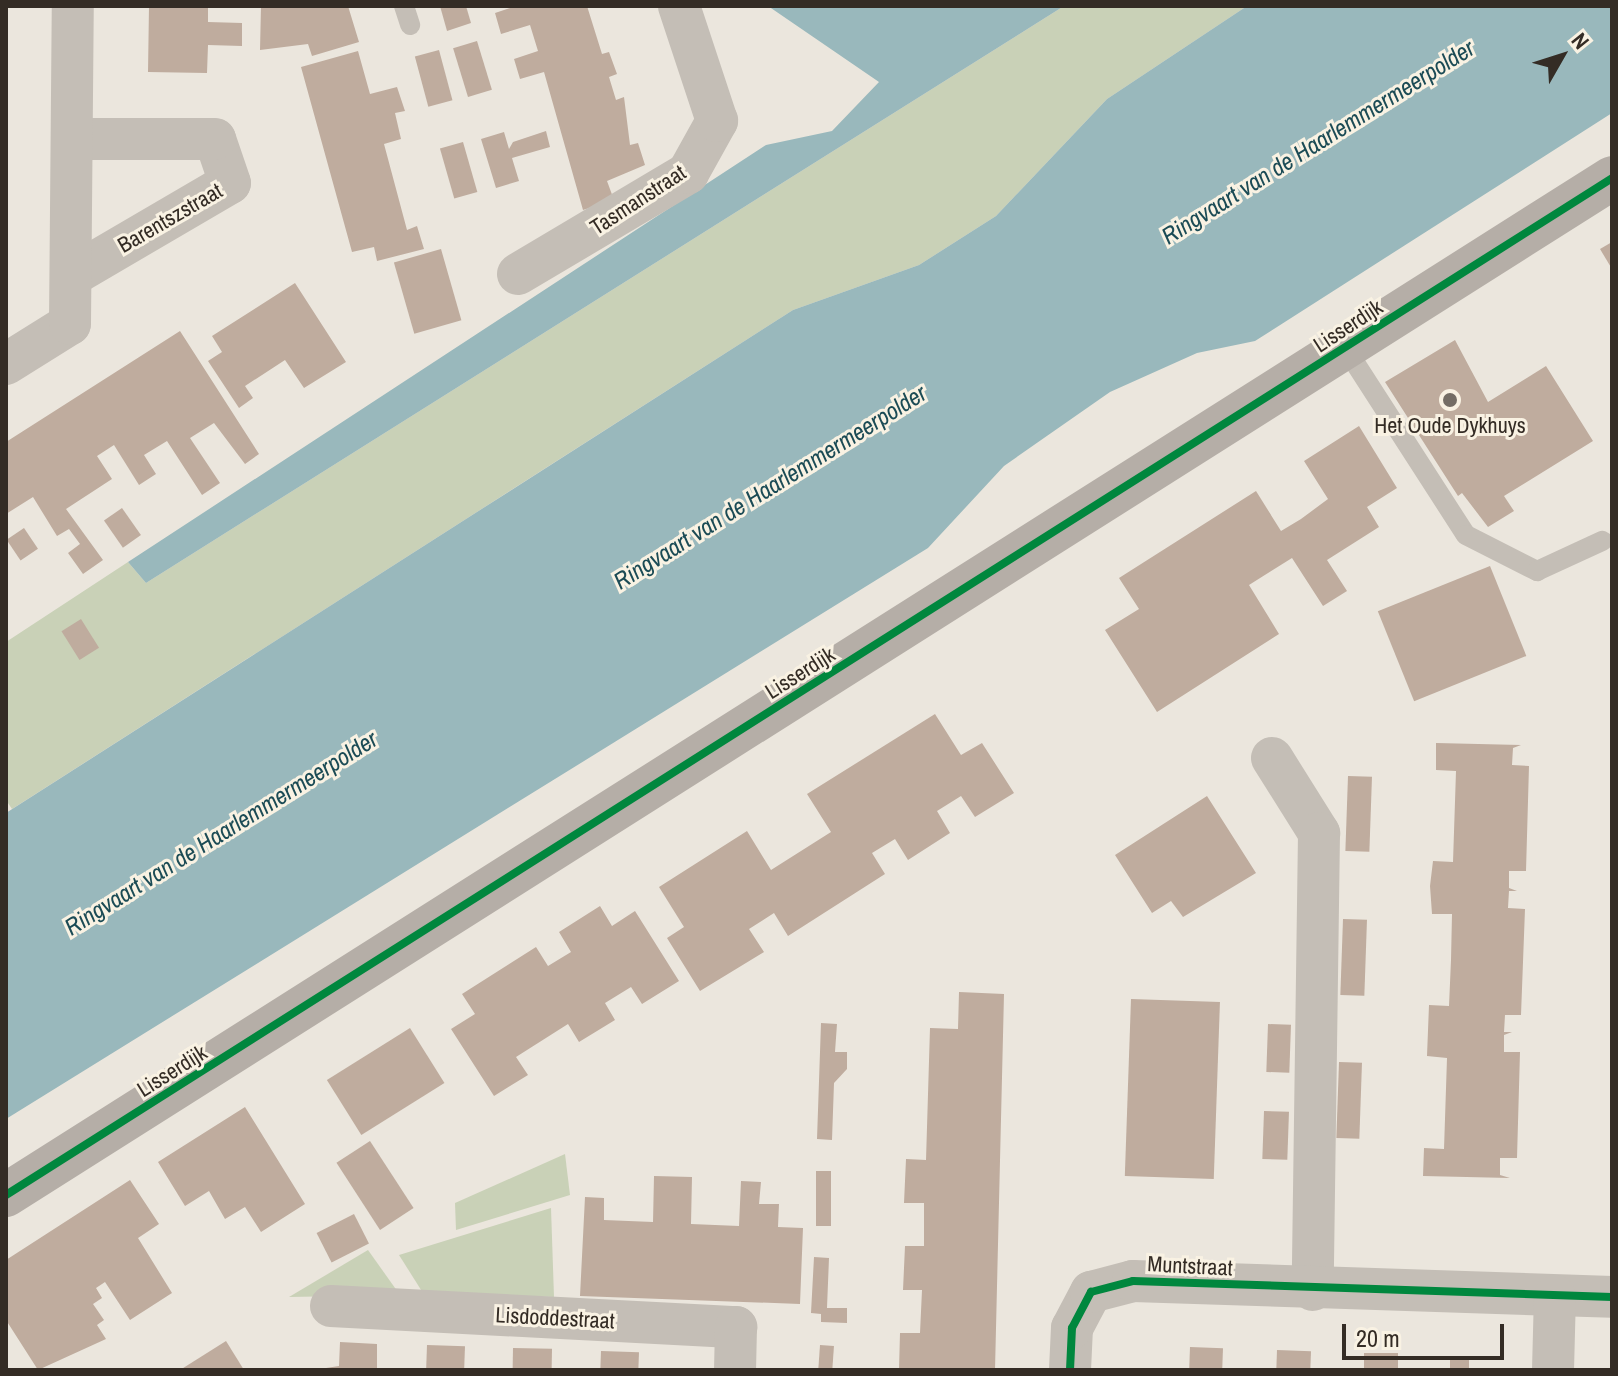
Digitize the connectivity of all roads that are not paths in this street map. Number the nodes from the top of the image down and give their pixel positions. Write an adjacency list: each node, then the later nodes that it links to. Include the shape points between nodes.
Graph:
1 (73, 6): 3 (street)
2 (679, 6): 5 (street, Tasmanstraat, via 717,121 688,173)
3 (72, 139): 6 (street); 6 (street, Barentszstraat, via 215,139 230,183)
4 (1612, 178): 7 (street, Lisserdijk)
5 (518, 274)
6 (71, 276): 8 (street, via 70,324)
7 (1346, 349): 9 (lane, via 1466,535 1537,571); 11 (street, Lisserdijk)
8 (6, 364)
9 (1602, 541)
10 (1272, 758): 12 (street, via 1319,833)
11 (6, 1195)
12 (1313, 1290): 13 (street, Muntstraat); 17 (street, Muntstraat, via 1133,1281 1091,1292 1072,1328)
13 (1555, 1296): 14 (street, Muntstraat); 18 (street)
14 (1612, 1297)
15 (331, 1306): 16 (street, Lisdoddestraat, via 736,1327)
16 (735, 1370)
17 (1070, 1370)
18 (1553, 1370)

